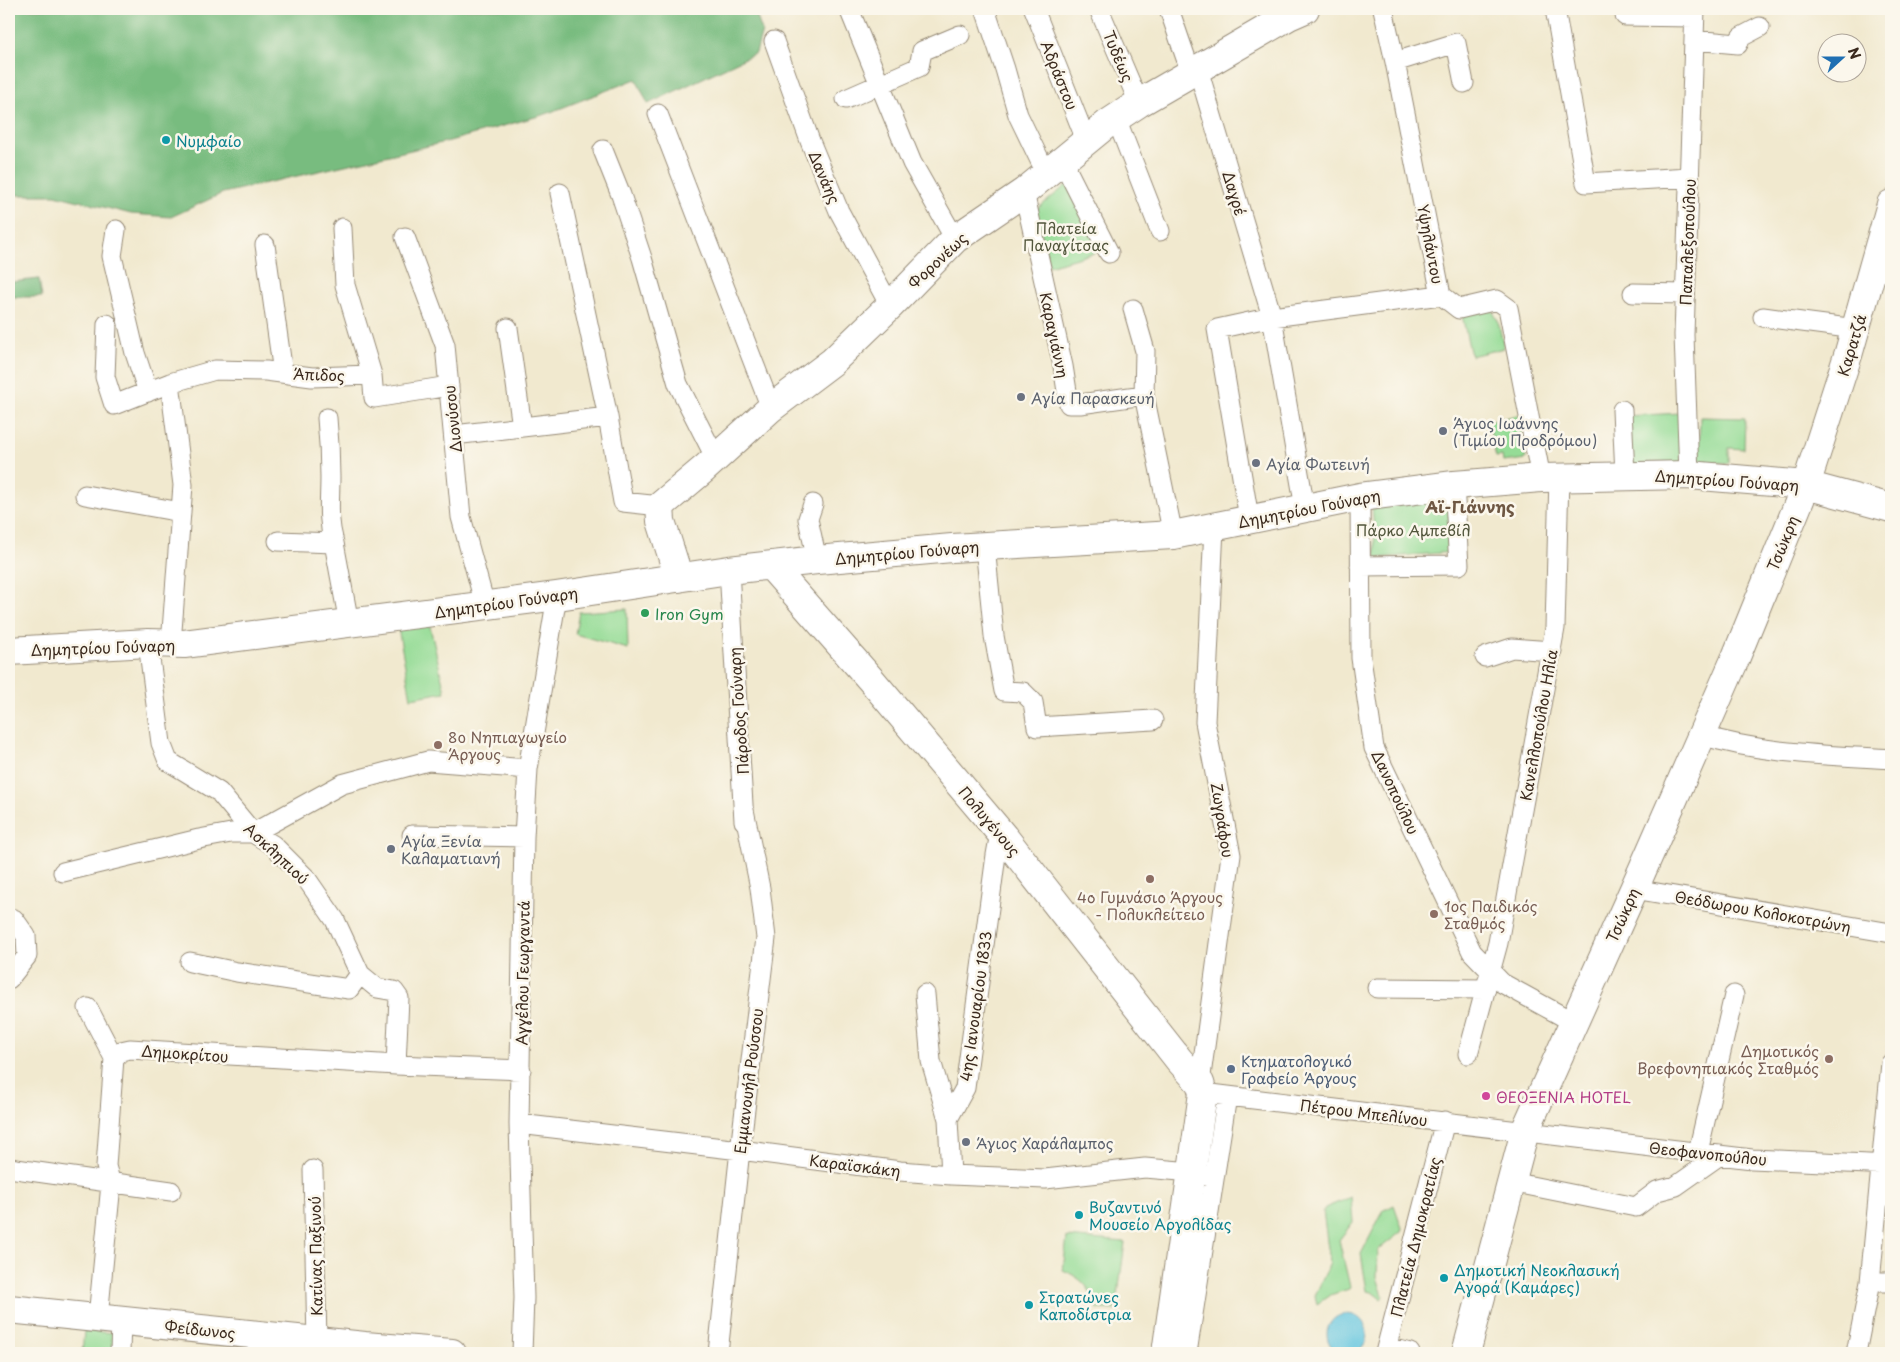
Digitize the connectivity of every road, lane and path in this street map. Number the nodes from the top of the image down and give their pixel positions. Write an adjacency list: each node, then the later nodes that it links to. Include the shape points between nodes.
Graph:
1 (849, 9): 18 (street)
2 (985, 9): 25 (street, via 1018,115)
3 (1034, 9): 23 (street, Αδράστου)
4 (1099, 9): 20 (street, Τυδέως)
5 (1169, 9): 16 (street, Δαγρέ)
6 (1383, 9): 15 (street, Υψηλάντου)
7 (1555, 9): 26 (street, via 1586,183)
8 (1293, 11): 16 (street, Φορονέως)
9 (1694, 13): 10 (street); 13 (street, Παπαλεξοπούλου)
10 (1625, 16)
11 (1760, 27): 13 (street, via 1742,37 1738,44)
12 (960, 35): 18 (street, via 922,51 919,67)
13 (1694, 40): 26 (street, Παπαλεξοπούλου)
14 (774, 41): 40 (street, Δανάης, via 839,211)
15 (1396, 62): 17 (street, via 1456,38); 39 (street, Υψηλάντου)
16 (1194, 71): 20 (street, Φορονέως); 42 (street, Δαγρέ)
17 (1464, 83)
18 (879, 84): 19 (street); 34 (street, via 912,163)
19 (846, 99)
20 (1139, 103): 22 (street, Φορονέως)
21 (658, 114): 53 (street)
22 (1116, 118): 23 (street, Φορονέως); 32 (street)
23 (1086, 140): 25 (street, Φορονέως)
24 (603, 150): 59 (street, via 639,249 678,384)
25 (1054, 166): 27 (street, Φορονέως); 36 (street)
26 (1689, 177): 38 (street, Παπαλεξοπούλου)
27 (1024, 192): 34 (street, Φορονέως); 52 (street, Καραγιάννη, via 1069,404)
28 (560, 193): 55 (street)
29 (1891, 204): 46 (street, Καρατζά)
30 (342, 228): 48 (street, via 345,285)
31 (116, 230): 51 (street, via 112,256 135,353)
32 (1160, 230)
33 (406, 237): 50 (street, Διονύσου, via 444,345)
34 (955, 239): 40 (street, Φορονέως)
35 (265, 245): 47 (street)
36 (1109, 253)
37 (1633, 293): 38 (street)
38 (1685, 294): 61 (street, Παπαλεξοπούλου)
39 (1441, 295): 42 (street); 62 (street, Υψηλάντου, via 1459,309 1497,300 1508,308)
40 (890, 306): 53 (street, Φορονέως, via 832,362)
41 (1133, 309): 52 (street, via 1145,351)
42 (1272, 317): 69 (street, Δαγρέ); 72 (street, via 1217,329)
43 (1762, 317): 46 (street)
44 (107, 324): 51 (street, Άπιδος, via 105,377 114,405)
45 (508, 328): 57 (street)
46 (1856, 329): 64 (street, Καρατζά)
47 (284, 373): 48 (street, Άπιδος, via 312,377); 49 (street, Άπιδος, via 215,370)
48 (372, 375): 50 (street, via 374,398)
49 (170, 384): 51 (street, Άπιδος); 71 (street, via 183,485)
50 (449, 386): 58 (street, Διονύσου)
51 (148, 392)
52 (1144, 395): 74 (street)
53 (771, 408): 59 (street, Φορονέως)
54 (1622, 410): 60 (street)
55 (608, 417): 57 (street); 68 (street, via 623,502)
56 (328, 418): 76 (street, via 328,504)
57 (522, 427): 58 (street)
58 (454, 435): 84 (street, Διονύσου, via 461,517)
59 (715, 458): 68 (street, Φορονέως)
60 (1625, 475): 61 (street, Δημητρίου Γούναρη); 62 (street, Δημητρίου Γούναρη)
61 (1689, 475): 64 (street, Δημητρίου Γούναρη)
62 (1550, 477): 63 (street, Δημητρίου Γούναρη); 88 (street, Κανελλοπούλου Ηλία, via 1556,628)
63 (1454, 484): 66 (street, Δημητρίου Γούναρη); 80 (street, via 1459,565)
64 (1806, 485): 70 (street, Δημητρίου Γούναρη); 91 (street, Τσώκρη)
65 (85, 495): 71 (street)
66 (1360, 497): 69 (street, Δημητρίου Γούναρη); 80 (street, Δανοπούλου)
67 (813, 504): 78 (street, via 808,519)
68 (660, 506): 82 (street, via 661,521)
69 (1305, 508): 72 (street, Δημητρίου Γούναρη)
70 (1891, 508)
71 (181, 512): 86 (street)
72 (1249, 518): 73 (street, Δημητρίου Γούναρη)
73 (1214, 527): 74 (street, Δημητρίου Γούναρη); 119 (street, Ζωγράφου, via 1205,722 1231,855)
74 (1173, 535): 77 (street, Δημητρίου Γούναρη)
75 (278, 541): 76 (street)
76 (334, 543): 85 (street)
77 (985, 546): 78 (street, Δημητρίου Γούναρη); 90 (street, via 994,636 1004,692 1023,692 1033,702 1037,727)
78 (817, 560): 79 (street, Δημητρίου Γούναρη)
79 (771, 566): 81 (street, Δημητρίου Γούναρη); 98 (street, Πολυγένους)
80 (1360, 566): 105 (street, Δανοπούλου, via 1361,658 1374,748 1472,952)
81 (729, 570): 82 (street, Δημητρίου Γούναρη); 94 (street, Πάροδος Γούναρη)
82 (679, 578): 83 (street, Δημητρίου Γούναρη)
83 (557, 596): 84 (street, Δημητρίου Γούναρη); 93 (street, Αγγέλου Γεωργαντά)
84 (485, 605): 85 (street, Δημητρίου Γούναρη)
85 (349, 623): 86 (street, Δημητρίου Γούναρη, via 184,644)
86 (160, 644): 87 (street, Δημητρίου Γούναρη); 95 (street, Ασκληπιού, via 161,742 168,761 220,792)
87 (9, 651)
88 (1552, 651): 89 (street, via 1512,648); 105 (street, Κανελλοπούλου Ηλία, via 1498,943)
89 (1486, 657)
90 (1154, 720)
91 (1701, 735): 92 (street, via 1781,751); 101 (street, Τσώκρη)
92 (1891, 759)
93 (528, 769): 95 (street, via 428,761 342,784); 97 (street, Αγγέλου Γεωργαντά)
94 (744, 810): 99 (street, Πάροδος Γούναρη); 124 (street, Εμμανουήλ Ρούσσου, via 760,888 766,938)
95 (253, 833): 100 (street, via 199,839); 106 (street, Ασκληπιού, via 273,845 306,878 336,920)
96 (412, 835): 97 (street)
97 (524, 837): 117 (street, Αγγέλου Γεωργαντά)
98 (1004, 837): 119 (street, Πολυγένους, via 1179,1060); 120 (street, 4ης Ιανουαρίου 1833, via 998,844 996,856 965,1088)
99 (746, 852)
100 (63, 872)
101 (1634, 889): 103 (street, Θεόδωρου Κολοκοτρώνη); 113 (street, Τσώκρη)
102 (9, 918): 107 (street, via 14,919 26,936 27,956)
103 (1891, 933)
104 (190, 962): 106 (street, via 348,989)
105 (1490, 971): 109 (street, Κανελλοπούλου Ηλία); 113 (street, Δανοπούλου, via 1502,983)
106 (360, 974): 116 (street, via 377,988 394,990 398,994)
107 (9, 979)
108 (1377, 988): 109 (street)
109 (1486, 989): 114 (street, Κανελλοπούλου Ηλία)
110 (925, 994): 120 (street, via 931,1061)
111 (1734, 995): 125 (street)
112 (88, 1008): 115 (street)
113 (1573, 1022): 123 (street, Τσώκρη)
114 (1468, 1054)
115 (114, 1058): 116 (street, Δημοκρίτου, via 121,1051 130,1049); 133 (street, via 106,1166)
116 (396, 1066): 117 (street, Δημοκρίτου)
117 (521, 1070): 122 (street, Αγγέλου Γεωργαντά)
118 (1891, 1070): 127 (street)
119 (1210, 1090): 121 (street, Πέτρου Μπελίνου); 131 (street, Ζωγράφου)
120 (948, 1119): 130 (street)
121 (1445, 1121): 123 (street, Πέτρου Μπελίνου); 141 (street, Πλατεία Δημοκρατίας)
122 (519, 1124): 124 (street, Καραϊσκάκη); 144 (street, Αγγέλου Γεωργαντά, via 524,1298)
123 (1525, 1131): 125 (street, Θεοφανοπούλου); 132 (street, Τσώκρη)
124 (740, 1150): 130 (street, Καραϊσκάκη); 145 (street, Εμμανουήλ Ρούσσου)
125 (1698, 1152): 126 (street, Θεοφανοπούλου)
126 (1720, 1155): 127 (street, Θεοφανοπούλου); 132 (street, via 1676,1186 1657,1191 1636,1207)
127 (1886, 1165): 135 (street)
128 (9, 1168): 133 (street)
129 (313, 1170): 140 (street, Κατίνας Παξινού)
130 (951, 1175): 131 (street, Καραϊσκάκη, via 1045,1179 1145,1168)
131 (1203, 1175): 138 (street, Ζωγράφου)
132 (1511, 1182): 149 (street, Τσώκρη)
133 (111, 1184): 134 (street); 139 (street)
134 (171, 1191)
135 (1870, 1282): 136 (street); 150 (street)
136 (1891, 1282)
137 (9, 1309): 139 (street, Φείδωνος)
138 (1183, 1310): 146 (street, Ζωγράφου); 147 (street, Ζωγράφου)
139 (109, 1319): 140 (street, Φείδωνος); 142 (street)
140 (324, 1345): 143 (street, Φείδωνος)
141 (1386, 1350): 148 (street)
142 (120, 1353)
143 (452, 1353)
144 (522, 1353)
145 (718, 1353)
146 (1166, 1353)
147 (1187, 1353)
148 (1410, 1353)
149 (1466, 1353)
150 (1856, 1353)

